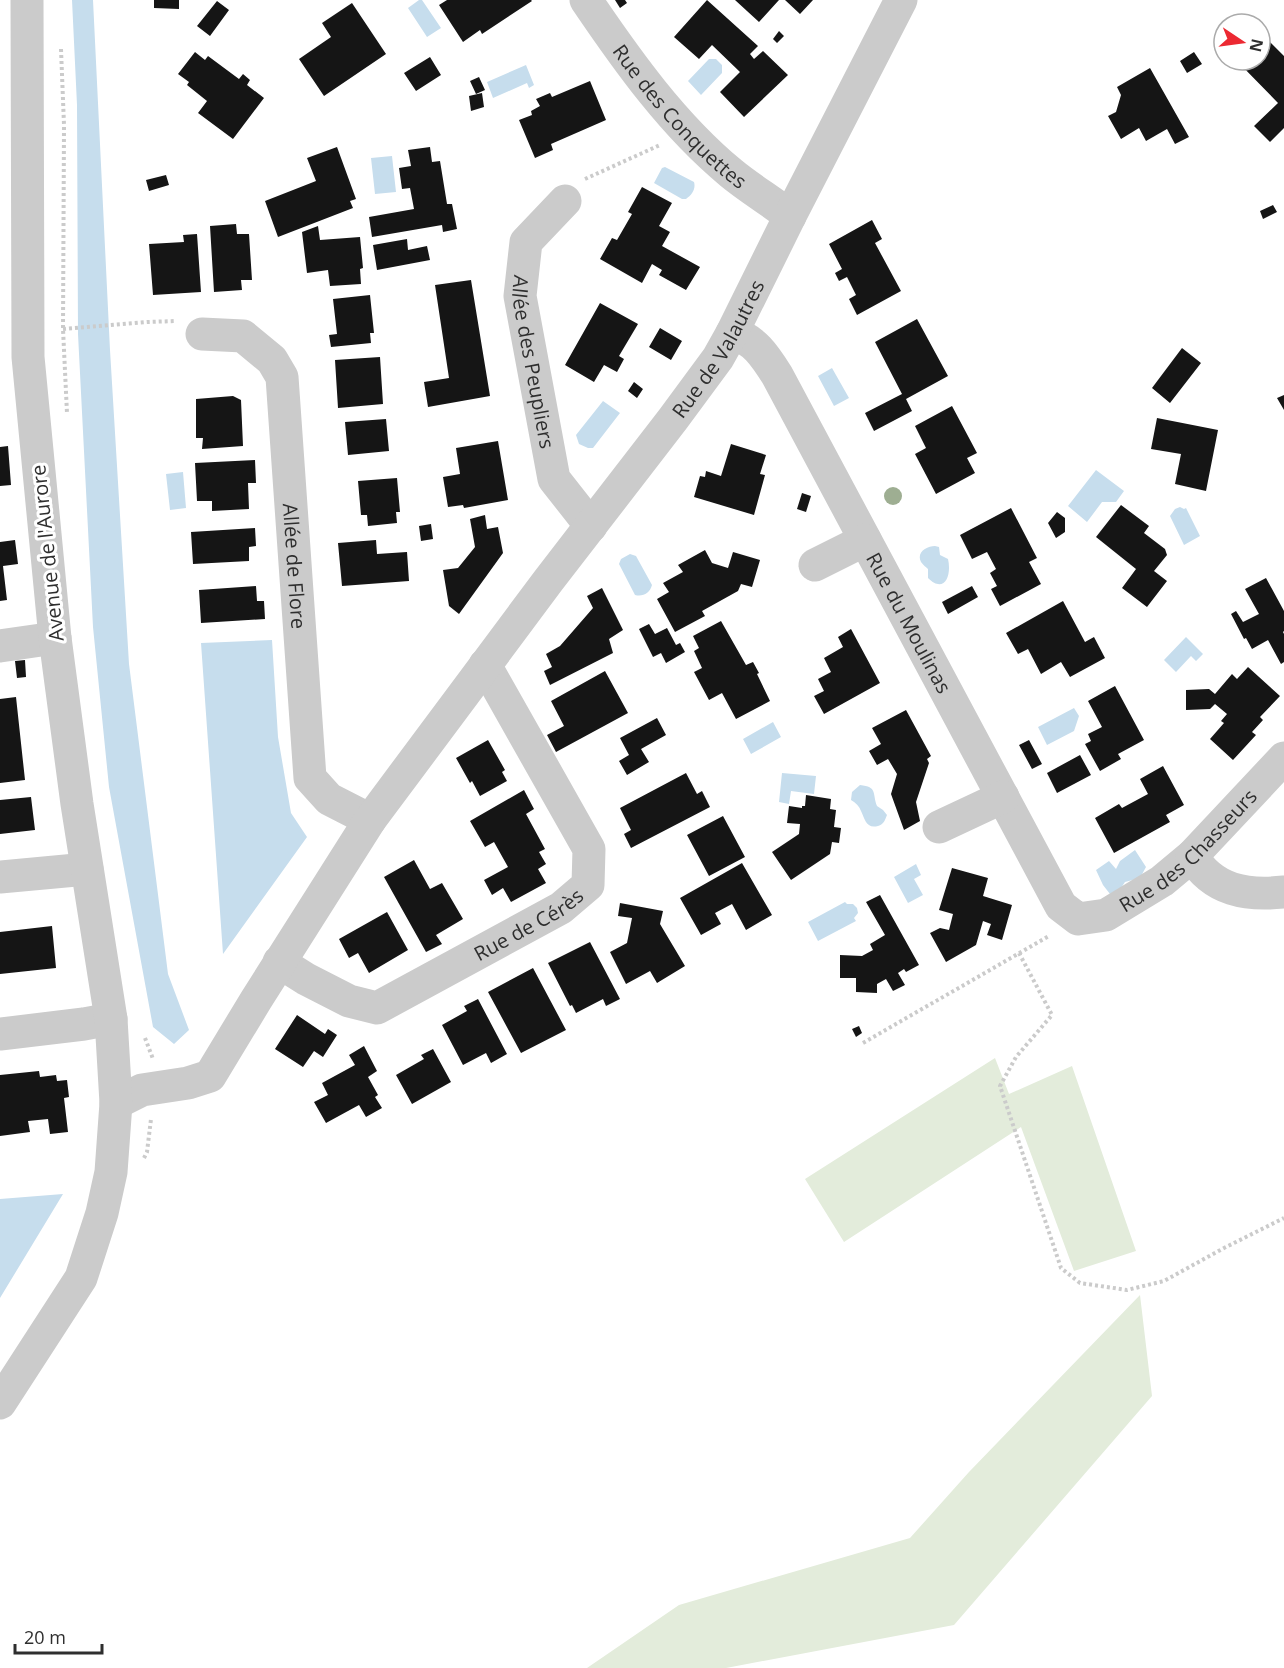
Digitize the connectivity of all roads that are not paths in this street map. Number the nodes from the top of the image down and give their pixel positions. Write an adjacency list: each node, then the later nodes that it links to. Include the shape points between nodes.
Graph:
1 (27, 0): 8 (street, Avenue de l'Aurore)
2 (586, 0): 5 (street, Rue des Conquettes, via 648,87 688,132 731,173)
3 (901, 0): 5 (street, Rue de Valautres)
4 (565, 201): 9 (street, Allée des Peupliers, via 526,242 520,296 554,479)
5 (790, 216): 6 (street, Rue de Valautres)
6 (732, 333): 9 (street, Rue de Valautres, via 718,358); 10 (street, Rue du Moulinas, via 745,337 777,375)
7 (202, 334): 17 (street, Allée de Flore, via 243,336 272,360 282,377 310,778 329,799)
8 (14, 358): 12 (street, Avenue de l'Aurore)
9 (591, 526): 14 (street, Rue de Valautres)
10 (865, 540): 11 (street); 16 (street, Rue du Moulinas)
11 (815, 566)
12 (55, 638): 13 (street); 20 (street, Avenue de l'Aurore)
13 (0, 646)
14 (485, 665): 17 (street, Rue de Valautres); 24 (street, Rue de Cérès, via 589,849 588,885 561,908 377,1008 350,1001)
15 (1284, 758): 19 (street, Rue des Chasseurs)
16 (1003, 797): 18 (street); 23 (street, Rue du Moulinas, via 1061,906)
17 (370, 820): 24 (street, Rue de Valautres)
18 (939, 827)
19 (1192, 856): 22 (street, via 1207,875 1228,887 1251,893); 23 (street, Rue des Chasseurs, via 1162,882 1106,915)
20 (87, 869): 21 (street); 25 (street, Avenue de l'Aurore)
21 (0, 877)
22 (1284, 892)
23 (1078, 919)
24 (279, 962): 27 (street, Rue de Valautres, via 210,1076 142,1090)
25 (111, 1019): 26 (street); 27 (street, Avenue de l'Aurore)
26 (0, 1034)
27 (116, 1103): 28 (street, Avenue de l'Aurore, via 111,1172 81,1278)
28 (0, 1403)

